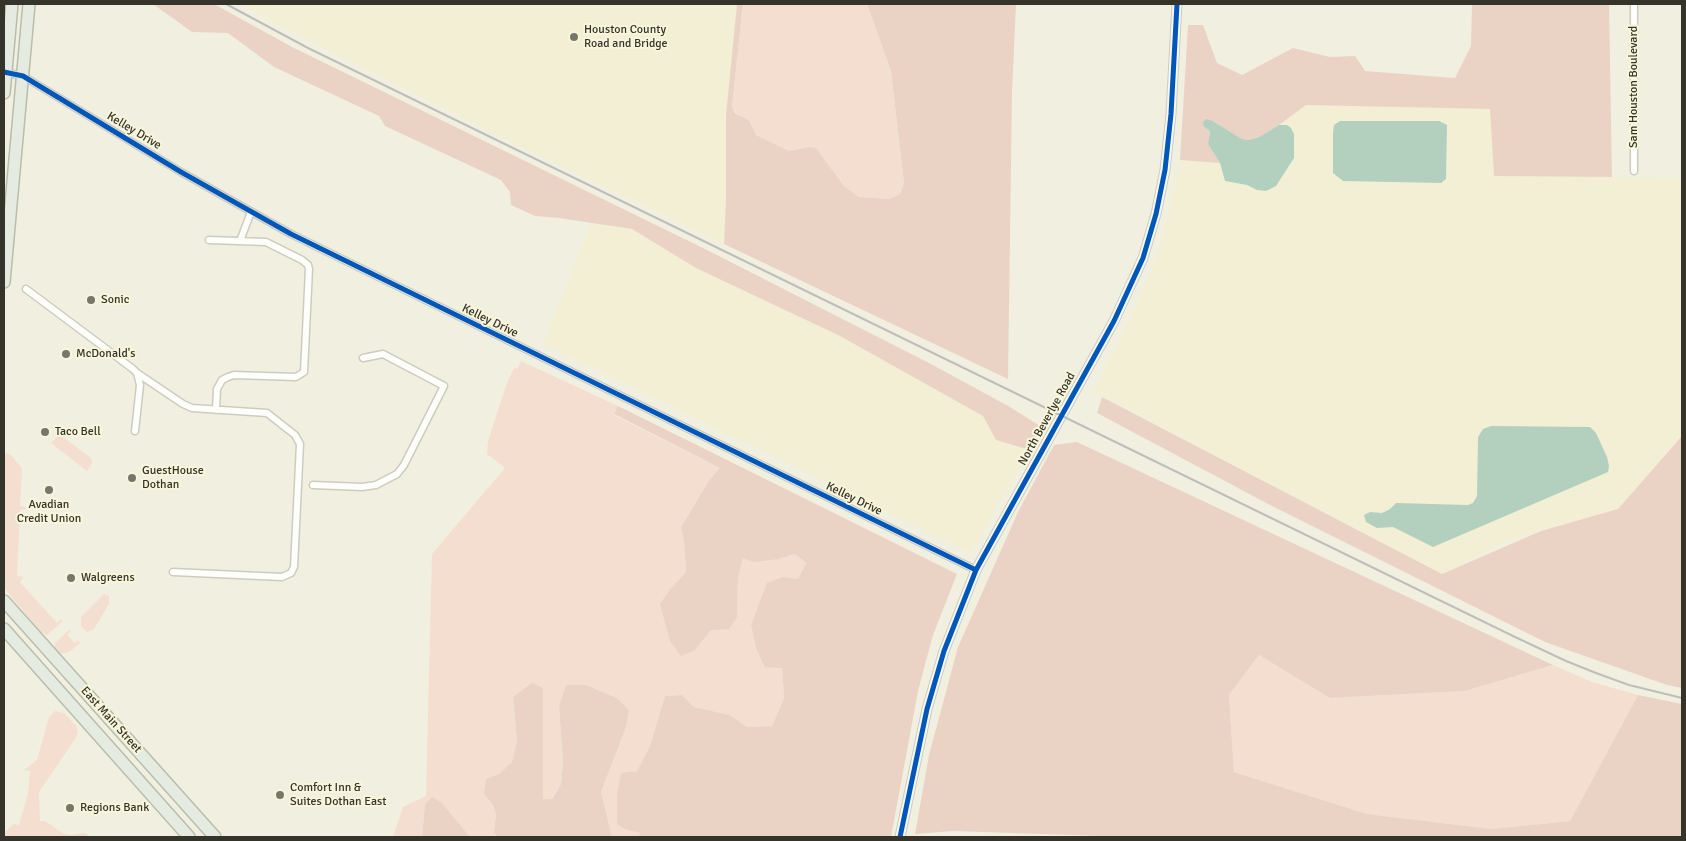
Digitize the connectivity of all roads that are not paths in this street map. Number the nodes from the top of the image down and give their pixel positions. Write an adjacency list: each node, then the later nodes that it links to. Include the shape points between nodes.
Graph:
1 (12, 4): 5 (highway)
2 (29, 4): 6 (highway)
3 (1177, 4): 20 (street, North Beverlye Road, via 1165,170 1142,258 1114,321)
4 (1634, 4): 8 (street, Sam Houston Boulevard)
5 (5, 72): 6 (street, Kelley Drive); 7 (highway)
6 (23, 76): 9 (street, Kelley Drive); 12 (highway)
7 (4, 93)
8 (1634, 171)
9 (251, 212): 11 (street); 20 (street, Kelley Drive)
10 (208, 240): 11 (street)
11 (240, 241): 17 (street, via 266,242 308,265 304,372 296,377 228,377 217,389)
12 (4, 267): 13 (highway)
13 (4, 282)
14 (26, 289): 16 (street)
15 (363, 358): 19 (street, via 383,354 444,386 397,474 362,487)
16 (137, 373): 17 (street, via 182,404); 18 (street, via 140,385)
17 (216, 410): 21 (street, via 267,413 298,439 294,567 291,574 282,576)
18 (135, 431)
19 (313, 485)
20 (976, 570): 26 (street, North Beverlye Road, via 944,651 927,710)
21 (173, 572)
22 (4, 603): 25 (highway, East Main Street)
23 (4, 630): 24 (highway, East Main Street)
24 (189, 837)
25 (215, 837)
26 (900, 837)

